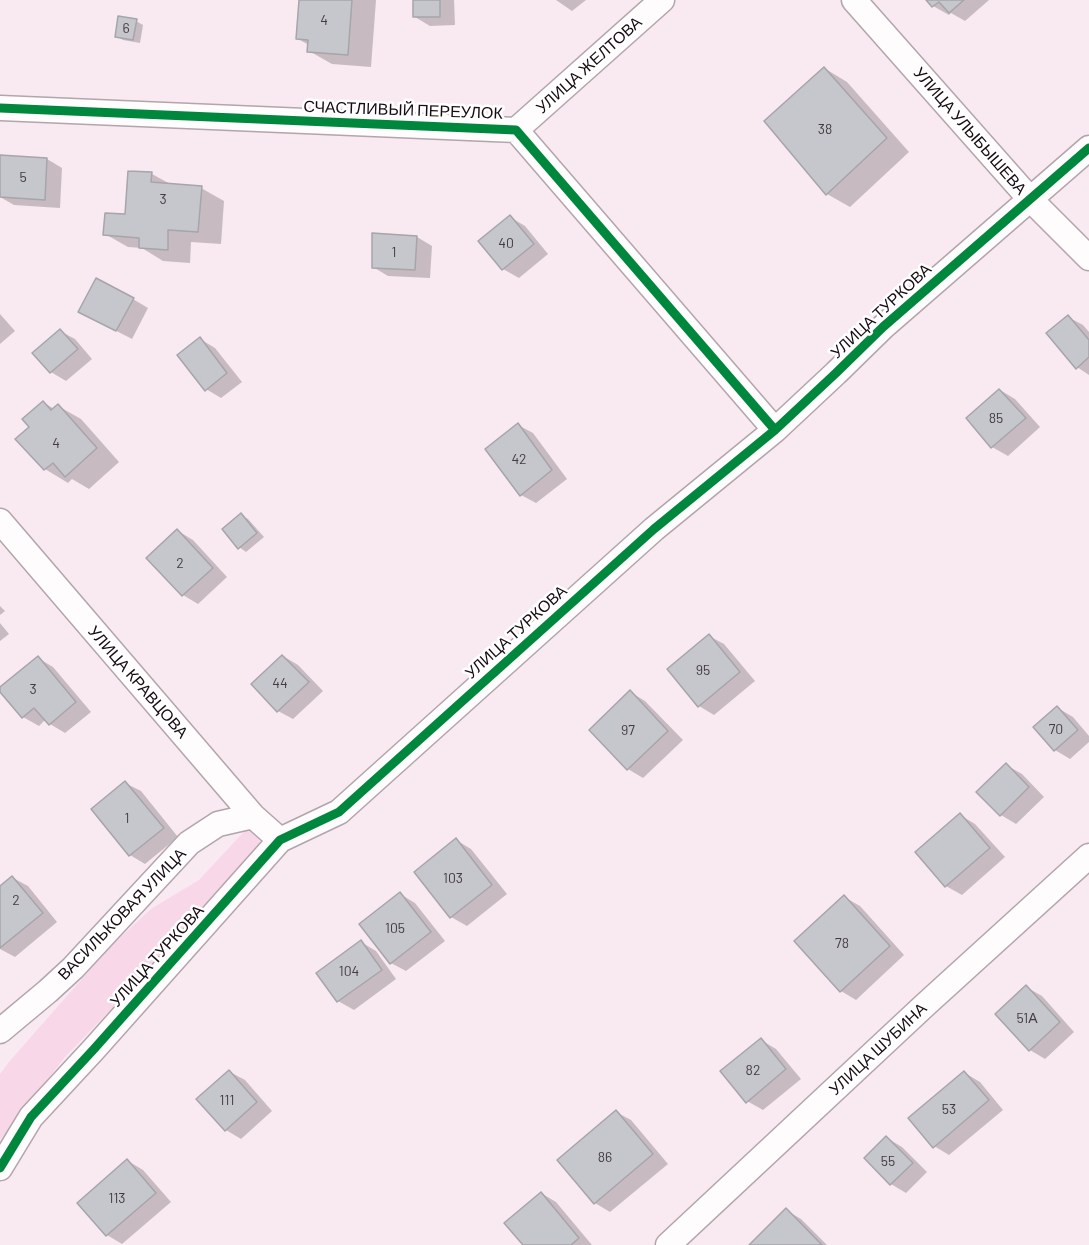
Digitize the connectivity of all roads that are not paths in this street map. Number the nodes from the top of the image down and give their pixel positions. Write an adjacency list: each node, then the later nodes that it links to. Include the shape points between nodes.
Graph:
1 (662, 0): 4 (street, УЛИЦА ЖЕЛТОВА)
2 (854, 0): 6 (street, УЛИЦА УЛЫБЫШЕВА)
3 (0, 108): 4 (street, СЧАСТЛИВЫЙ ПЕРЕУЛОК)
4 (516, 130): 8 (street, СЧАСТЛИВЫЙ ПЕРЕУЛОК)
5 (1089, 148): 6 (street, УЛИЦА ТУРКОВА)
6 (1030, 199): 7 (street, УЛИЦА УЛЫБЫШЕВА); 8 (street, УЛИЦА ТУРКОВА, via 883,327)
7 (1089, 258)
8 (775, 430): 11 (street, УЛИЦА ТУРКОВА, via 654,529 339,812)
9 (0, 521): 10 (street, УЛИЦА КРАВЦОВА)
10 (253, 816): 11 (street, УЛИЦА КРАВЦОВА); 13 (street, ВАСИЛЬКОВАЯ УЛИЦА, via 218,824 189,843 73,968)
11 (280, 840): 14 (street, УЛИЦА ТУРКОВА, via 31,1117)
12 (1089, 856): 15 (street, УЛИЦА ШУБИНА)
13 (0, 1030)
14 (0, 1168)
15 (668, 1245)

